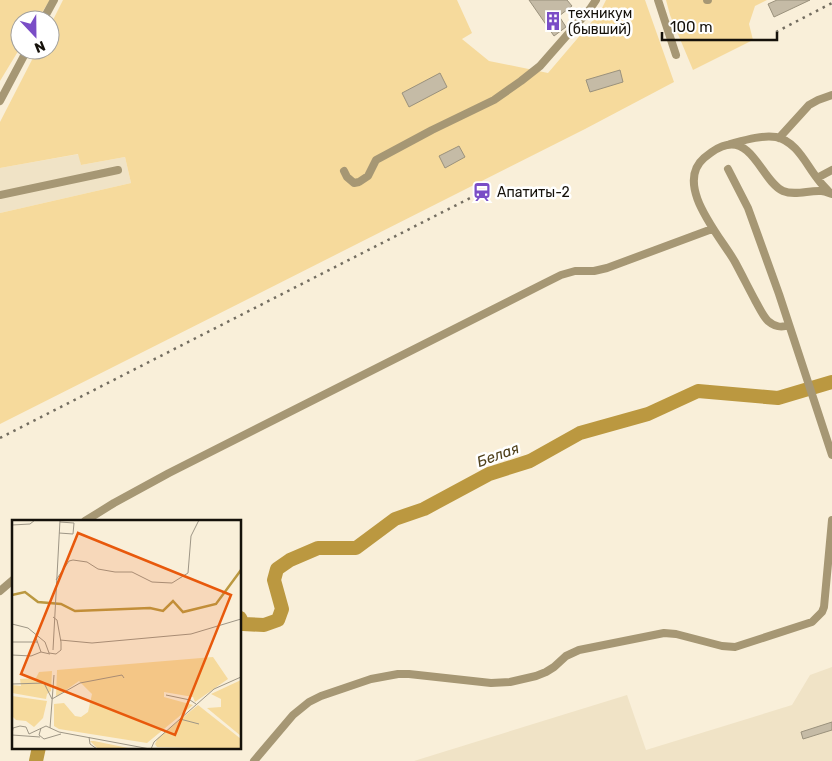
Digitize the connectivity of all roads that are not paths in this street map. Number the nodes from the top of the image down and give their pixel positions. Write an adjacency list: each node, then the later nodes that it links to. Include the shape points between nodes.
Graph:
1 (596, 0): 13 (street, via 540,66 494,100 376,160 368,176 359,182 354,183)
2 (658, 0): 3 (street)
3 (676, 55)
4 (21, 60): 5 (street)
5 (3, 89): 7 (street)
6 (832, 94): 8 (street, via 809,105)
7 (0, 101)
8 (779, 138): 9 (street, via 765,136); 14 (street, via 794,147)
9 (728, 144): 15 (street, via 751,154 782,191); 17 (street, via 707,155 695,172 696,193)
10 (728, 169): 18 (street, via 748,208)
11 (118, 170): 16 (street)
12 (832, 170): 14 (street)
13 (344, 171)
14 (817, 178): 15 (street)
15 (831, 194)
16 (0, 195)
17 (712, 229): 18 (street, via 733,259 764,317 774,326); 20 (street, via 607,268 561,275 169,473)
18 (789, 325): 19 (street)
19 (832, 455)
20 (86, 520)
21 (832, 520): 24 (street, via 824,607 812,622 735,647 671,633 587,648 566,656 546,672 510,682 409,674 372,679 308,702)
22 (12, 581): 23 (street)
23 (0, 591)
24 (254, 761)

